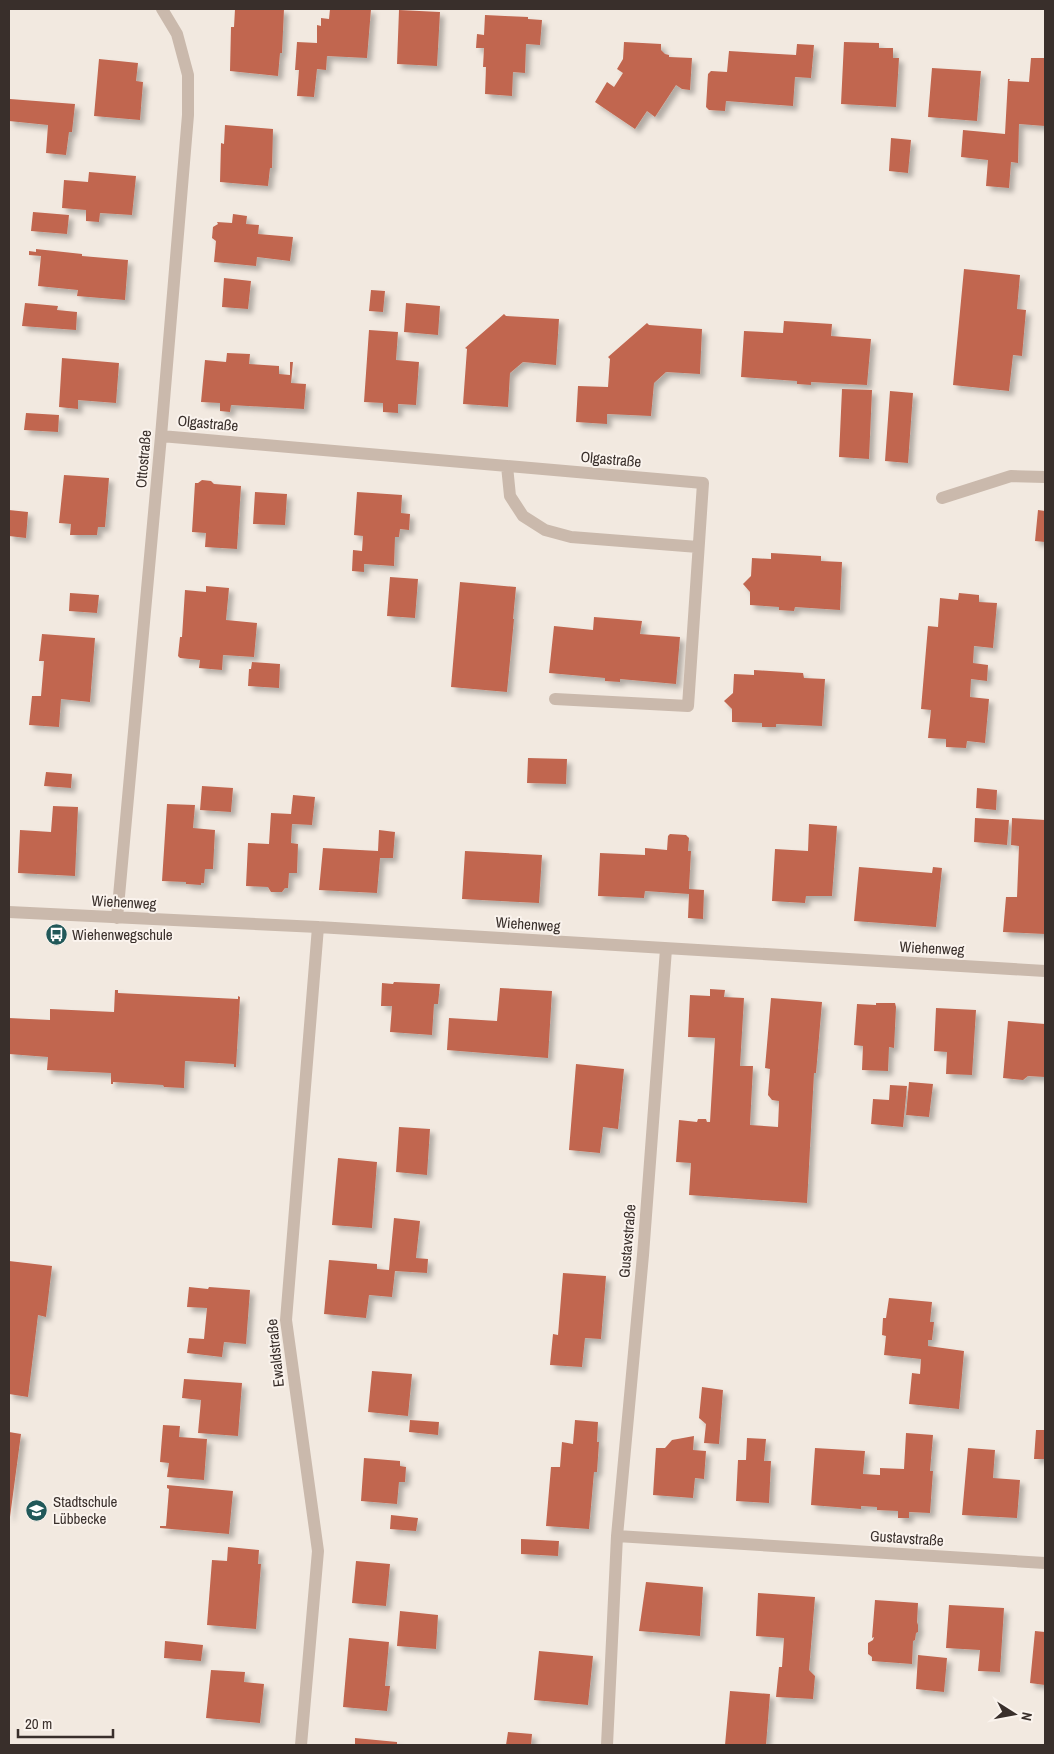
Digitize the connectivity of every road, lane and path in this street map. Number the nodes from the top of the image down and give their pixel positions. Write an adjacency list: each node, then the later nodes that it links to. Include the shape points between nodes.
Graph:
1 (162, 9): 2 (street, Ottostraße, via 176,34 188,75 188,116)
2 (161, 436): 3 (street, Olgastraße); 9 (street, Ottostraße)
3 (507, 466): 6 (street, via 510,496 523,516 545,530 571,537); 6 (street, Olgastraße, via 703,483)
4 (1045, 477): 5 (street, via 1011,476)
5 (942, 498)
6 (698, 548): 7 (street, Olgastraße, via 688,706)
7 (555, 699)
8 (9, 912): 9 (street, Wiehenweg)
9 (118, 918): 10 (street, Wiehenweg)
10 (318, 927): 11 (street, Wiehenweg); 15 (street, Ewaldstraße, via 286,1320 318,1551)
11 (666, 949): 12 (street, Wiehenweg); 13 (street, Gustavstraße)
12 (1045, 971)
13 (617, 1536): 14 (street, Gustavstraße); 16 (street, Gustavstraße)
14 (1045, 1563)
15 (301, 1745)
16 (607, 1745)

